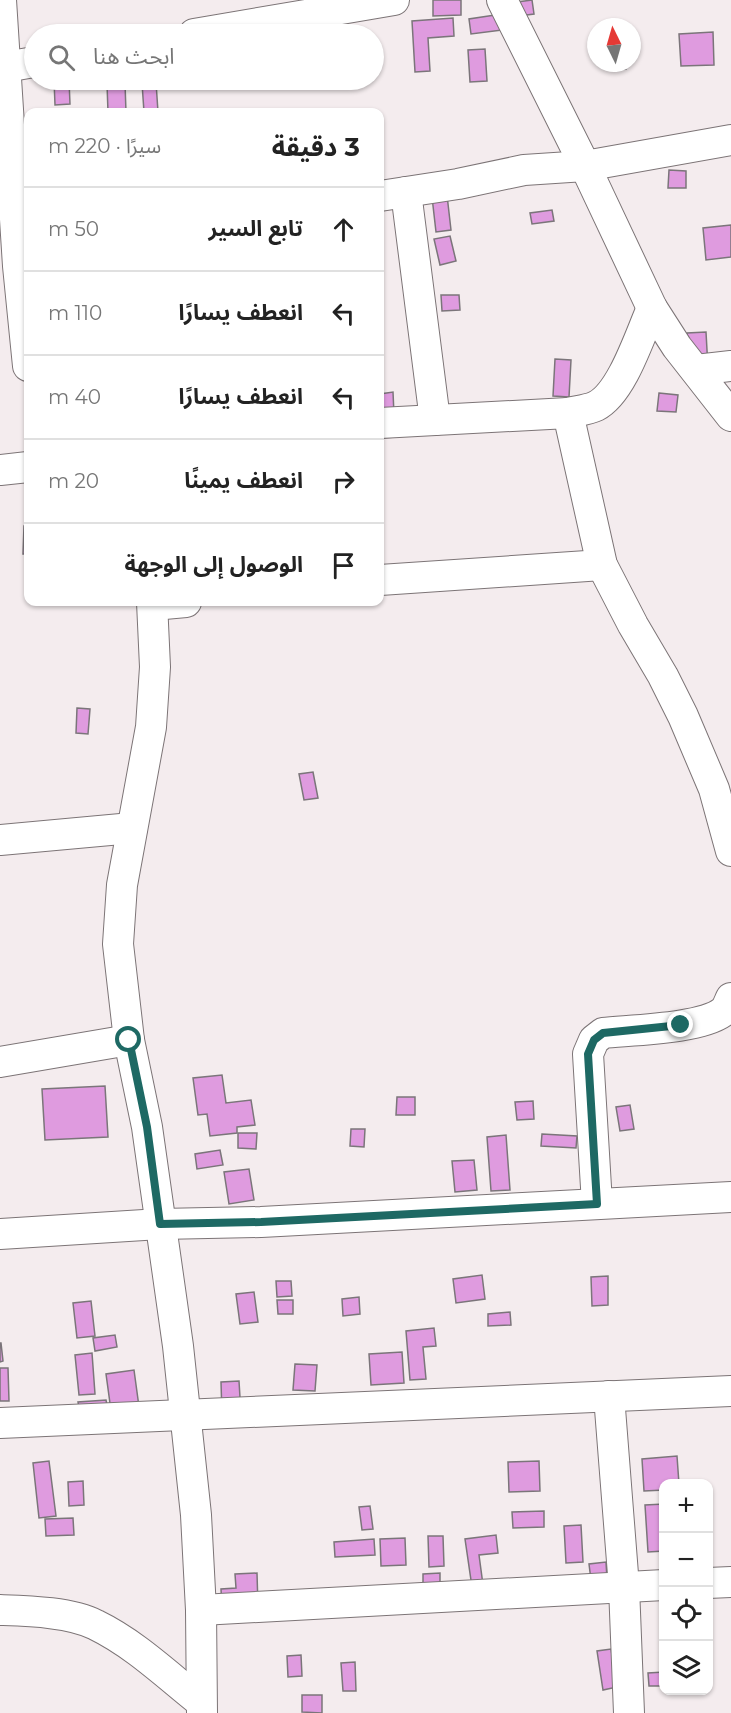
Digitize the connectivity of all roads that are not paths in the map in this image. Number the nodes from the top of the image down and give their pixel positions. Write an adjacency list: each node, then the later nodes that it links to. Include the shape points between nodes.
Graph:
1 (1, 0): 5 (street)
2 (394, 0): 4 (street)
3 (502, 0): 7 (street)
4 (253, 24)
5 (13, 66): 9 (street)
6 (731, 140): 7 (street)
7 (585, 166): 8 (street, via 524,170); 10 (street)
8 (393, 194): 16 (street)
9 (16, 259): 11 (street)
10 (652, 308): 13 (street); 14 (street, via 609,396 595,406)
11 (24, 330)
12 (731, 366): 13 (street)
13 (696, 370): 15 (street)
14 (568, 413): 16 (street); 20 (street)
15 (731, 416)
16 (435, 420): 17 (street)
17 (384, 423)
18 (24, 467): 19 (street)
19 (0, 470)
20 (602, 565): 21 (street); 25 (street, via 683,716 714,789)
21 (384, 580)
22 (152, 606): 23 (street, via 152,727)
23 (132, 828): 24 (street); 27 (street, via 122,885 118,944)
24 (0, 840)
25 (731, 851)
26 (731, 998): 30 (street, via 726,1010 707,1020 603,1033 594,1040 588,1054)
27 (129, 1040): 28 (street); 31 (street, via 147,1127)
28 (0, 1062)
29 (731, 1197): 30 (street)
30 (597, 1204): 31 (street)
31 (160, 1224): 32 (street); 35 (street)
32 (0, 1234)
33 (731, 1391): 34 (street)
34 (609, 1396): 35 (street); 40 (street)
35 (185, 1416): 36 (street); 42 (street)
36 (0, 1423)
37 (731, 1582): 38 (street)
38 (713, 1583)
39 (659, 1585): 40 (street)
40 (624, 1587): 42 (street); 44 (street)
41 (0, 1610): 43 (street, via 50,1612 95,1624 138,1652)
42 (201, 1610): 43 (street)
43 (201, 1708)
44 (629, 1713)

